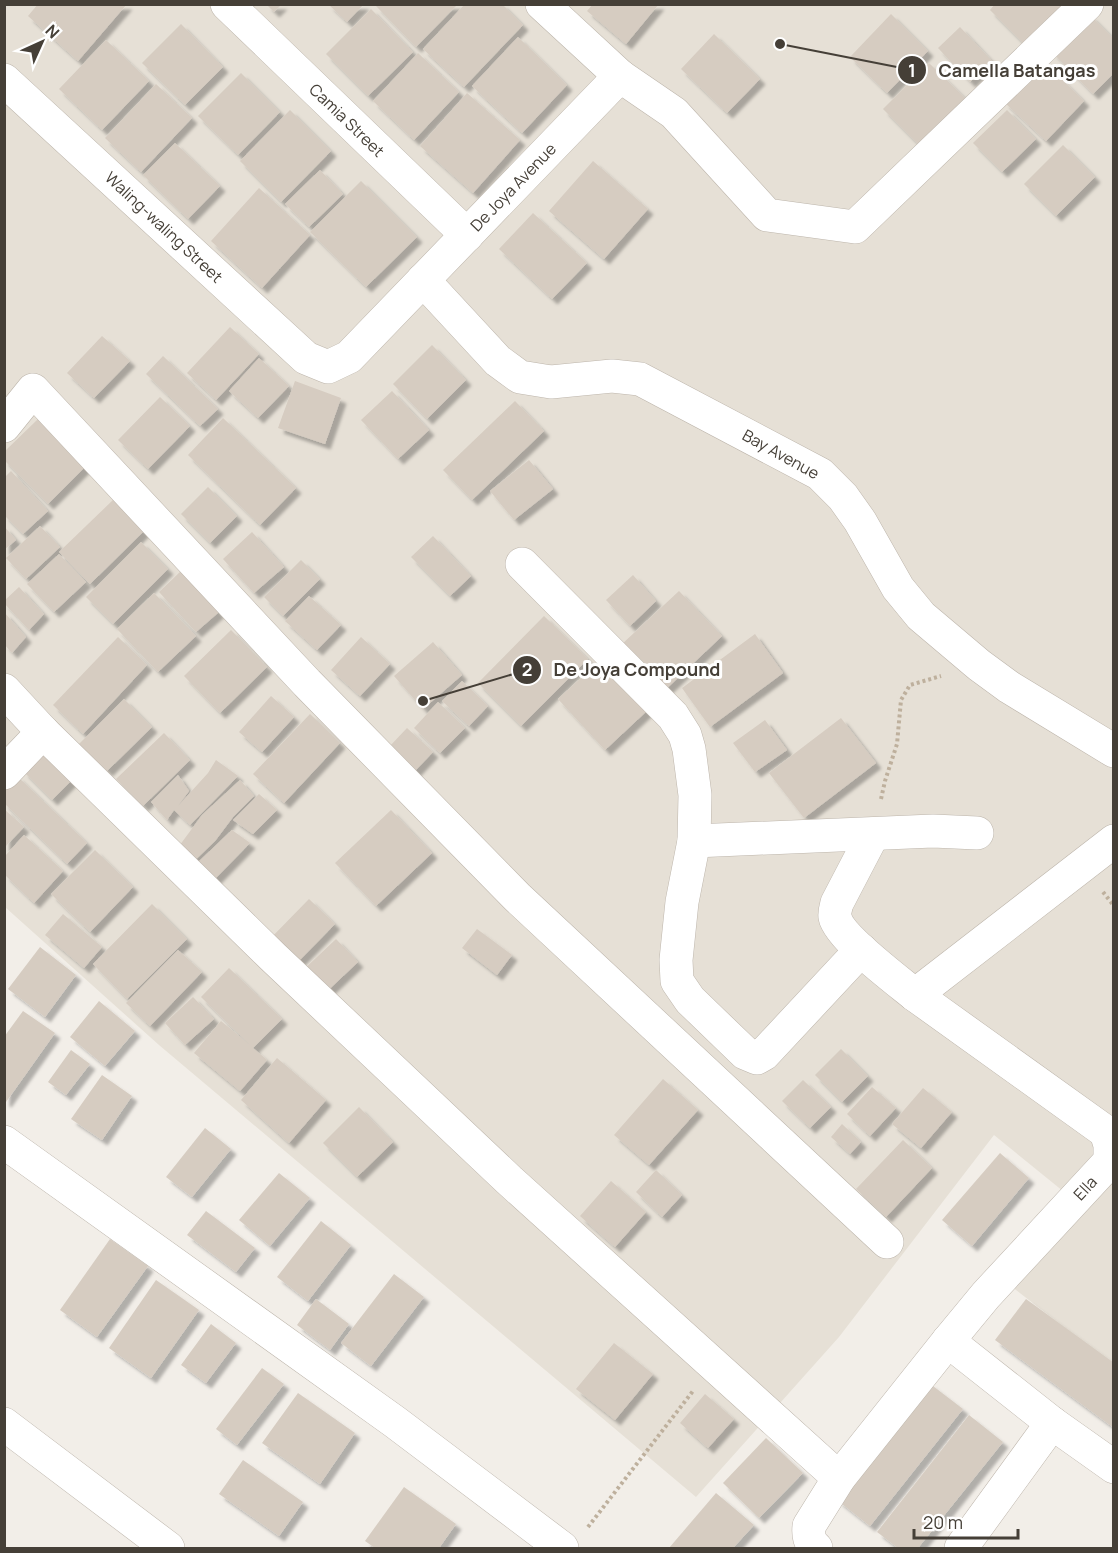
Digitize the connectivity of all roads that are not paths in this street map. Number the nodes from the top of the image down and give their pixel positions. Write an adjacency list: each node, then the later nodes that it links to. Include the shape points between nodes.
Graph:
1 (227, 4): 6 (street, Camia Street)
2 (542, 4): 4 (street)
3 (1087, 4): 4 (street, via 855,227 767,215 674,113)
4 (620, 76): 6 (street, De Joya Avenue)
5 (4, 80): 8 (street, Waling-waling Street, via 306,358)
6 (467, 235): 7 (street, De Joya Avenue)
7 (423, 280): 8 (street, De Joya Avenue, via 349,357); 13 (street, Bay Avenue, via 498,361 520,377 551,382 612,376 640,378 820,474 843,496 898,588 921,616 1009,687)
8 (328, 367)
9 (4, 426): 22 (street, via 33,390 307,682 517,897)
10 (522, 564): 17 (street, via 673,716 686,735 695,795)
11 (4, 690): 12 (street)
12 (43, 732): 14 (street); 27 (street, via 508,1180)
13 (1113, 751)
14 (4, 773)
15 (977, 833): 16 (street)
16 (873, 834): 17 (street); 19 (street, Ella, via 834,916)
17 (694, 841): 19 (street, via 682,902 677,981 690,1000 745,1053 757,1058 764,1054)
18 (1113, 841): 20 (street)
19 (861, 950): 20 (street, Ella)
20 (915, 995): 23 (street, Ella, via 1106,1132 1110,1145 1110,1161)
21 (4, 1142): 28 (street, via 396,1422)
22 (887, 1242)
23 (948, 1341): 24 (street); 27 (street, Ella)
24 (1052, 1423): 26 (street); 31 (street)
25 (4, 1424): 30 (street)
26 (1113, 1467)
27 (839, 1478): 29 (street, Ella, via 809,1526)
28 (574, 1539)
29 (812, 1542)
30 (168, 1548)
31 (961, 1548)

